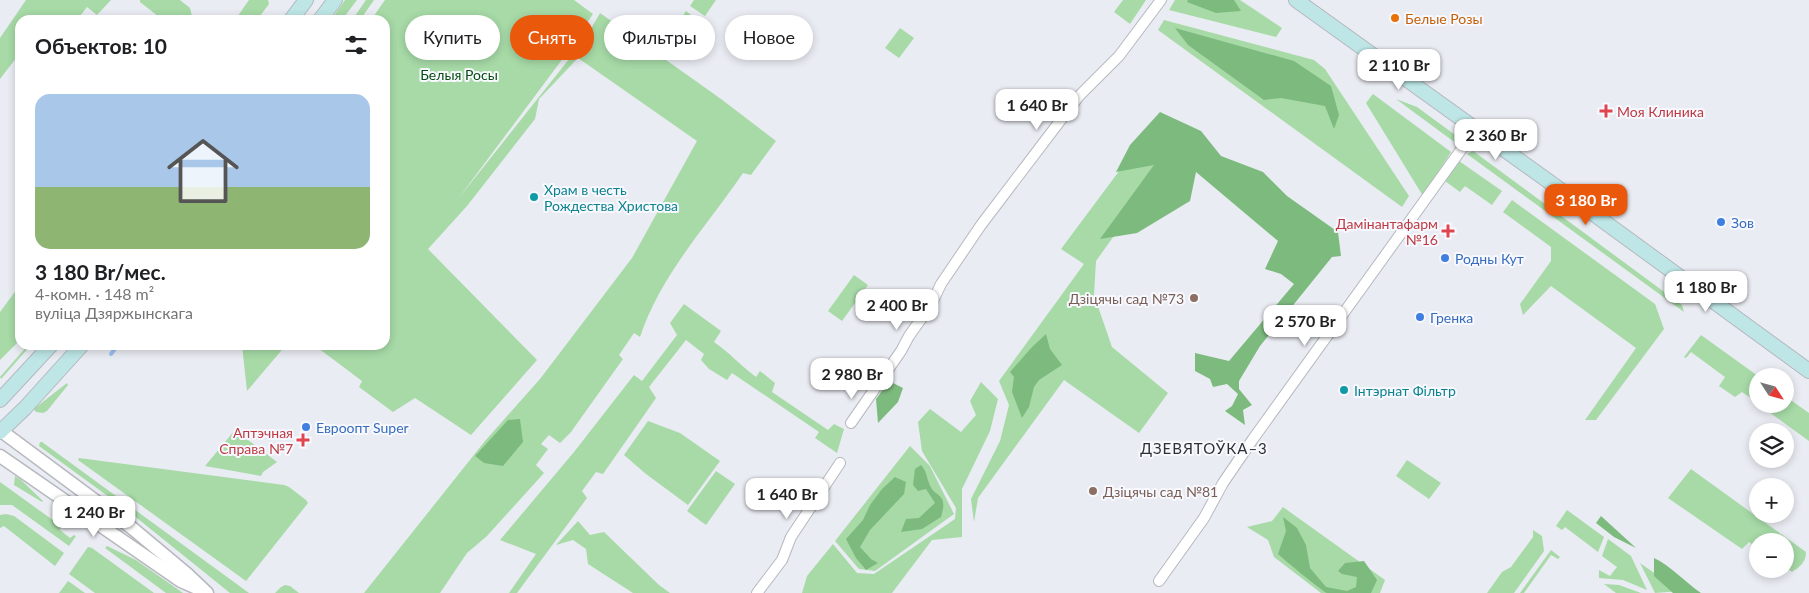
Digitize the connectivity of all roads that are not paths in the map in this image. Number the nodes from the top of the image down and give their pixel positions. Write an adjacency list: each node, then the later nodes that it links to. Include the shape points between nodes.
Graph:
1 (335, 0): 4 (main road)
2 (1161, 0): 10 (street, via 1118,56 1080,96 981,225)
3 (1296, 0): 5 (main road)
4 (324, 15)
5 (1476, 129): 8 (main road); 14 (street, via 1223,483 1204,518)
6 (46, 350): 9 (main road)
7 (77, 350): 11 (main road)
8 (1809, 371)
9 (0, 400)
10 (852, 423)
11 (1, 431): 15 (street, via 132,528)
12 (0, 456): 15 (street, via 181,582)
13 (840, 463): 16 (street, via 791,537 782,560)
14 (1159, 581)
15 (205, 592)
16 (757, 593)

